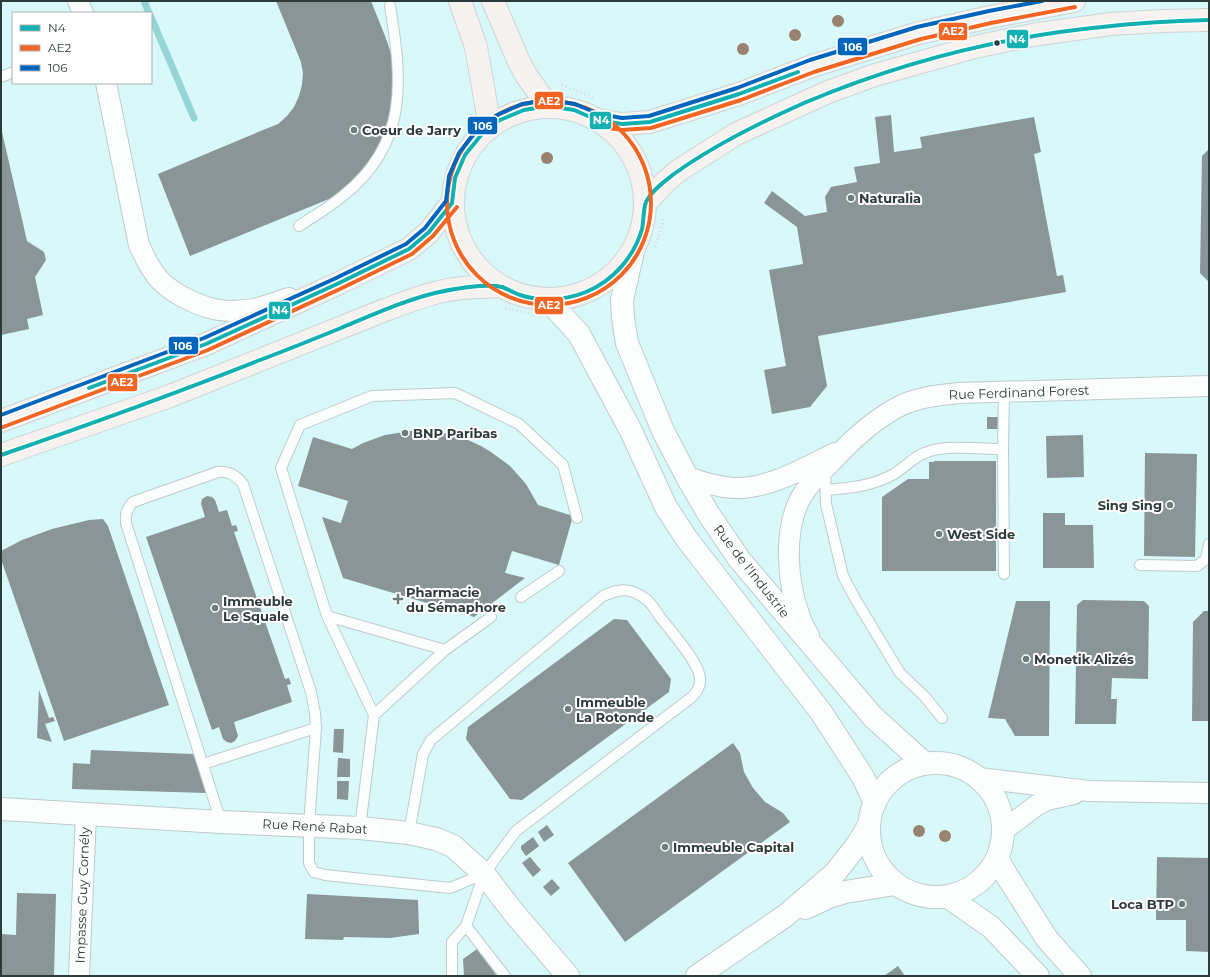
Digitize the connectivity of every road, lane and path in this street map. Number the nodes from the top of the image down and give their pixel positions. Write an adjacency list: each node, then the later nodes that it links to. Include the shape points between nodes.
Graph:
1 (78, 1): 6 (street)
2 (460, 1): 14 (main road, via 476,47)
3 (493, 1): 12 (main road, via 522,68)
4 (1074, 1): 13 (main road, via 919,33 812,66 739,94 656,121 622,124)
5 (390, 6): 18 (lane, via 396,39 399,83 391,132 379,156 358,182 331,206)
6 (83, 12)
7 (1209, 20): 17 (main road, via 1111,24 1032,35 968,49 875,75 828,92 736,134 681,169)
8 (12, 72): 9 (lane)
9 (1, 77)
10 (558, 82): 13 (path, via 564,87 577,90)
11 (106, 84): 20 (street, via 143,255 168,288 191,301 211,308 233,310 253,309)
12 (548, 106): 13 (main road); 14 (main road, via 524,110)
13 (598, 110): 17 (main road, via 633,155 642,178)
14 (490, 127): 16 (main road, via 465,155)
15 (468, 131): 16 (path, via 457,150)
16 (448, 193): 20 (main road, via 429,232 409,249); 21 (main road, via 455,228 465,251)
17 (646, 203): 19 (main road, via 642,228)
18 (299, 226)
19 (633, 251): 22 (main road, via 617,271 587,292); 30 (main road, Rue de l'Industrie, via 622,300 627,343 664,431)
20 (337, 284): 25 (main road, via 206,344)
21 (501, 297): 22 (main road, via 524,296); 22 (path, via 529,313); 28 (main road, via 462,288 410,301 170,396)
22 (542, 307): 50 (main road, via 579,334 666,507 686,538 821,712 863,777)
23 (1209, 386): 24 (street, Rue Ferdinand Forest)
24 (1004, 392): 26 (street, Rue Ferdinand Forest, via 932,396 901,406 873,424); 27 (lane)
25 (1, 421)
26 (845, 447): 29 (street, Rue Ferdinand Forest); 30 (street, Rue Ferdinand Forest, via 791,474 752,487 722,487)
27 (1003, 449): 31 (lane, via 944,448 929,451 871,484); 36 (lane)
28 (1, 455)
29 (825, 468): 31 (lane); 40 (street, Rue Ferdinand Forest, via 800,500 791,529 789,547 793,591 799,614)
30 (687, 477): 40 (main road, Rue de l'Industrie, via 739,559)
31 (826, 490): 43 (lane, via 826,504 843,576 900,674)
32 (577, 518): 38 (lane, via 563,465 519,424 455,393 372,396 300,425 281,468)
33 (1209, 544): 34 (lane, via 1206,559 1197,566)
34 (1140, 565)
35 (559, 571): 37 (lane)
36 (1004, 574)
37 (521, 597)
38 (327, 616): 41 (lane); 42 (lane)
39 (491, 617): 41 (lane)
40 (815, 649): 46 (main road, Rue de l'Industrie, via 873,717)
41 (445, 650): 42 (lane)
42 (374, 715): 56 (lane)
43 (942, 718)
44 (316, 728): 45 (lane); 45 (lane, via 311,692 243,484 232,474 218,472 133,502 125,517); 54 (lane)
45 (203, 764): 53 (lane)
46 (925, 764): 47 (main road, via 956,766); 50 (main road, via 897,775)
47 (979, 778): 48 (street); 57 (main road, via 992,792 999,805)
48 (1089, 791): 49 (street); 57 (street, via 1047,800)
49 (1209, 793)
50 (875, 803): 55 (main road)
51 (1, 809): 52 (main road, Rue René Rabat)
52 (86, 815): 53 (main road, Rue René Rabat); 65 (street, Impasse Guy Cornély)
53 (221, 822): 54 (main road, Rue René Rabat)
54 (309, 826): 56 (main road, Rue René Rabat); 60 (lane, via 309,863 314,872 450,888)
55 (868, 827): 61 (main road, via 870,846 877,863); 63 (main road, via 835,873)
56 (360, 828): 58 (main road, Rue René Rabat)
57 (1004, 830): 59 (main road)
58 (408, 833): 60 (main road, Rue René Rabat, via 436,839 453,846); 60 (lane, via 423,754 431,740 603,596 623,590 646,599 691,657 700,677 697,692 516,832)
59 (998, 860): 62 (main road, via 988,875 974,887); 71 (main road, via 1047,939)
60 (484, 874): 64 (lane); 68 (main road, Rue René Rabat)
61 (895, 884): 62 (main road, via 920,896); 63 (main road, via 834,896)
62 (948, 897): 70 (main road, via 991,927)
63 (785, 916): 69 (main road)
64 (466, 926): 66 (lane, via 452,942); 67 (lane)
65 (79, 976)
66 (452, 976)
67 (505, 976)
68 (568, 976)
69 (697, 976)
70 (1038, 976)
71 (1080, 976)

